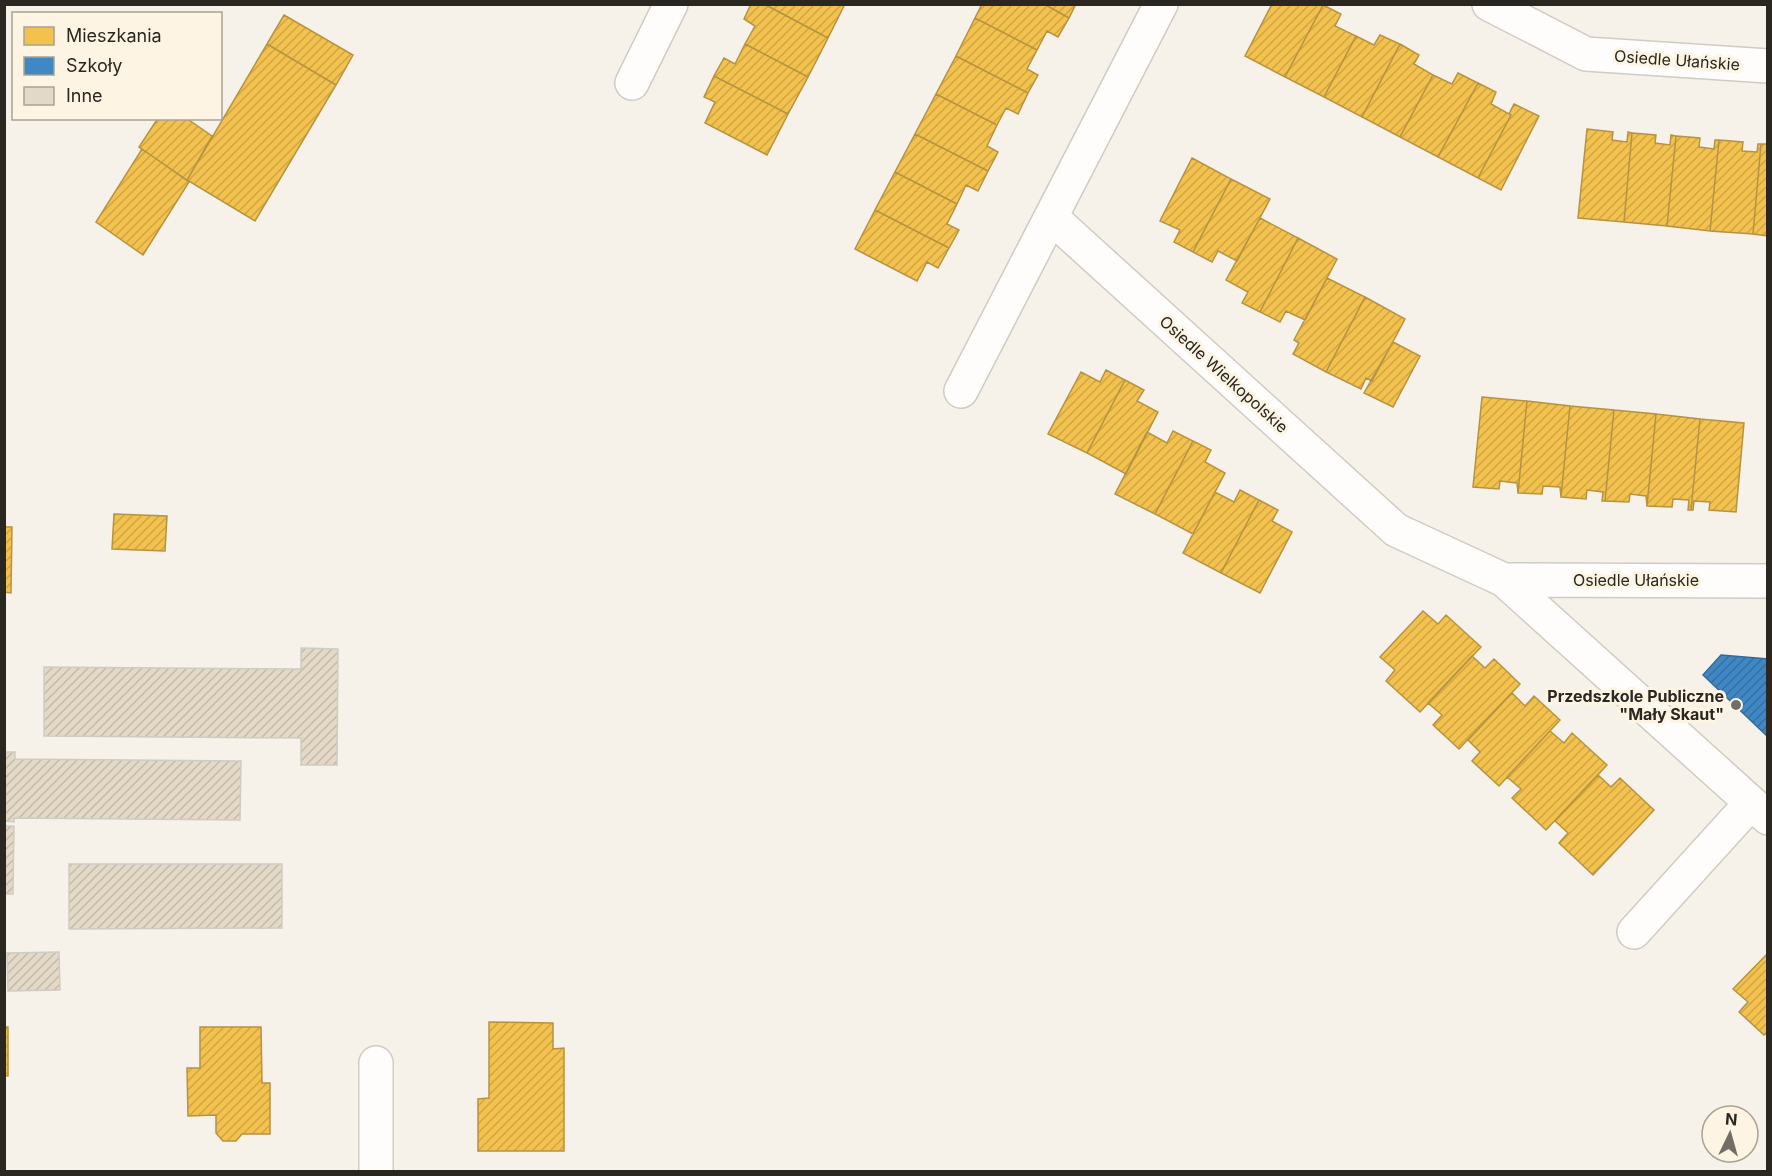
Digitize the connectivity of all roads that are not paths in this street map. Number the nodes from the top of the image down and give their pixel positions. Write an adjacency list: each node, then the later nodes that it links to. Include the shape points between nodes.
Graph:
1 (671, 4): 5 (street)
2 (1161, 4): 6 (street)
3 (1489, 4): 4 (street, Osiedle Ułańskie, via 1586,54)
4 (1767, 66)
5 (632, 83)
6 (1051, 217): 7 (street); 8 (street, Osiedle Wielkopolskie)
7 (961, 391)
8 (1396, 530): 9 (street, Osiedle Ułańskie)
9 (1504, 580): 10 (street, Osiedle Ułańskie); 11 (street, Osiedle Ułańskie)
10 (1767, 580)
11 (1759, 811): 12 (street, Osiedle Ułańskie)
12 (1634, 932)
13 (376, 1063): 14 (street)
14 (376, 1172)

